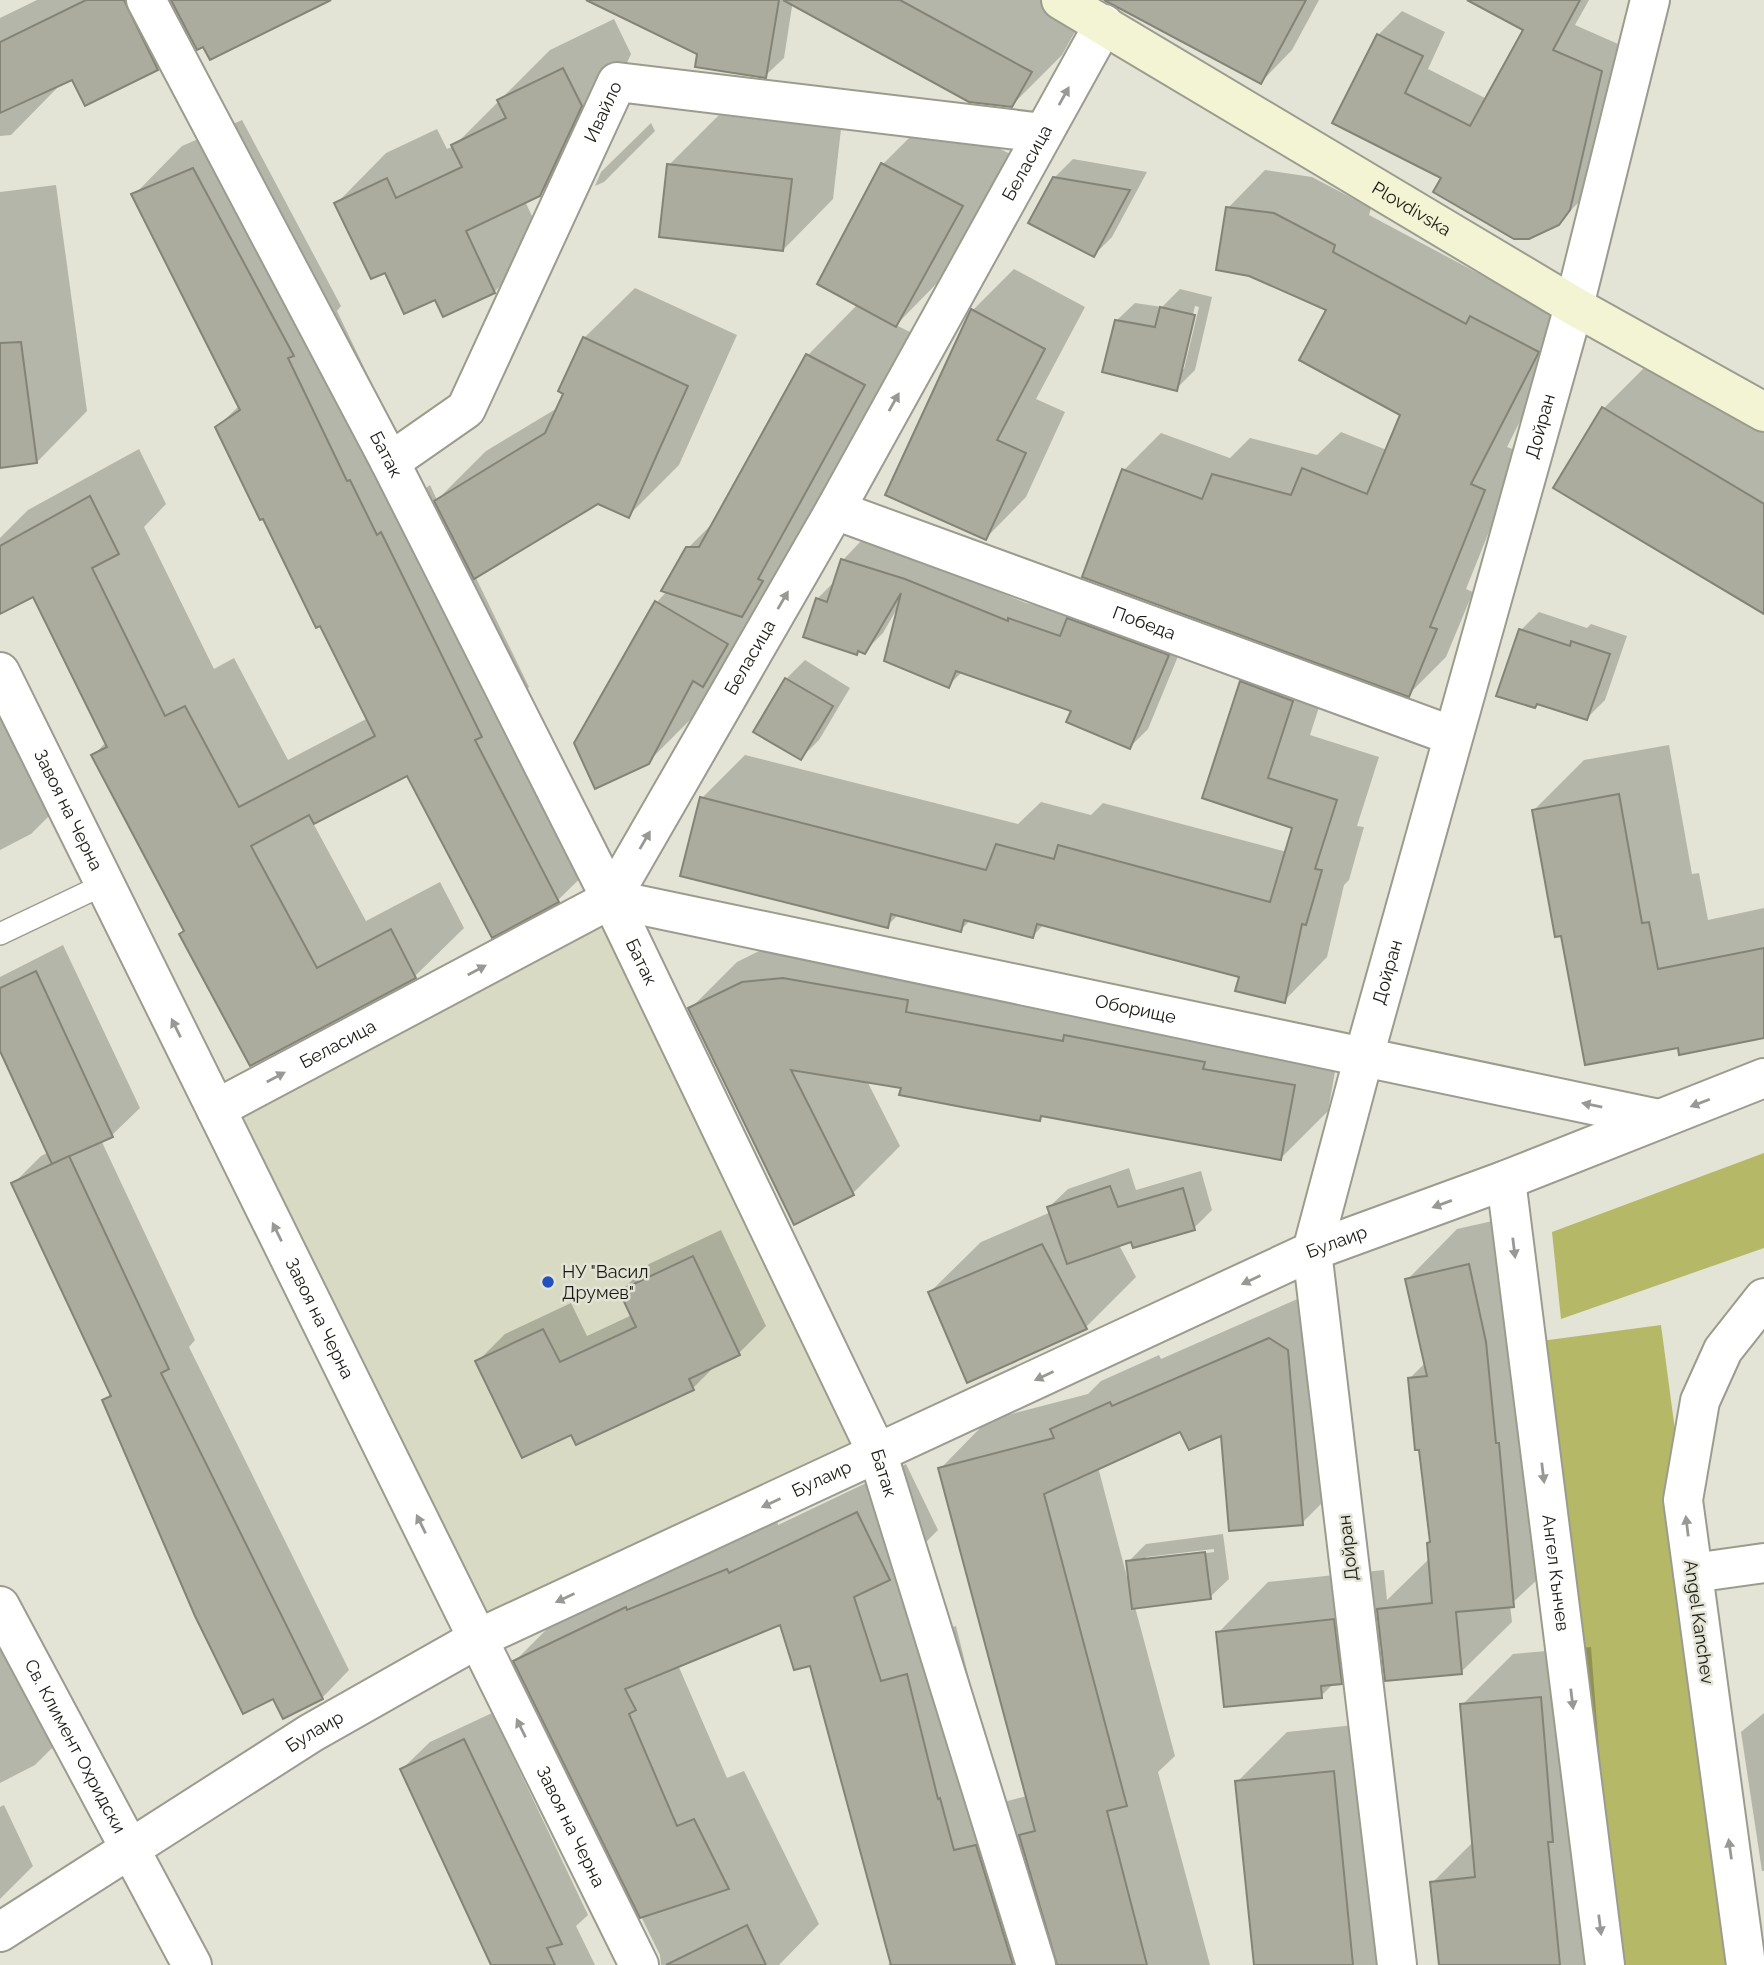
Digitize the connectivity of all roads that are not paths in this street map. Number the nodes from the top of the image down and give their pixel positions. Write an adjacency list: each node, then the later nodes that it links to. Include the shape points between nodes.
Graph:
1 (146, 0): 8 (street, Батак)
2 (1062, 0): 4 (street, Plovdivska)
3 (1650, 0): 6 (street, Дойран)
4 (1104, 24): 5 (street, Беласица, one-way to 4); 6 (street, Plovdivska)
5 (1043, 133): 8 (street, Ивайло, via 617,82 466,409); 9 (street, Беласица, one-way to 5)
6 (1574, 306): 7 (street, Plovdivska); 11 (street, Дойран)
7 (1764, 412)
8 (390, 462): 13 (street, Батак)
9 (835, 510): 11 (street, Победа); 13 (street, Беласица, one-way to 9)
10 (0, 672): 12 (street, Завоя на Черна)
11 (1453, 736): 15 (street, Дойран)
12 (105, 884): 14 (lane); 17 (street, Завоя на Черна, one-way to 12)
13 (611, 899): 15 (street, Оборище); 17 (street, Беласица, one-way to 13); 22 (street, Батак)
14 (0, 934)
15 (1364, 1056): 18 (street, Оборище, one-way to 15); 20 (street, Дойран)
16 (1764, 1078): 18 (street, Булаир, one-way to 18)
17 (216, 1109): 26 (street, Завоя на Черна, one-way to 17)
18 (1659, 1119): 19 (street, Булаир)
19 (1506, 1180): 20 (street, Булаир, one-way to 20); 34 (street, Ангел Кънчев, one-way to 34)
20 (1312, 1251): 22 (street, Булаир, one-way to 22); 33 (street, Дойран)
21 (1764, 1298): 24 (street, Angel Kanchev, one-way to 21, via 1683,1500 1700,1401 1723,1350)
22 (877, 1454): 26 (street, Булаир, one-way to 26); 32 (street, Батак)
23 (1764, 1563): 24 (street)
24 (1693, 1573): 28 (street, Angel Kanchev, one-way to 24)
25 (0, 1606): 27 (street, Св. Климент Охридски)
26 (477, 1639): 27 (street, Булаир, via 311,1733); 31 (street, Завоя на Черна, one-way to 26)
27 (130, 1849): 29 (street, Булаир); 30 (street, Св. Климент Охридски)
28 (1750, 1898): 35 (street, Angel Kanchev)
29 (0, 1932)
30 (192, 1965)
31 (639, 1965)
32 (1036, 1965)
33 (1397, 1965)
34 (1605, 1965)
35 (1746, 1965)

